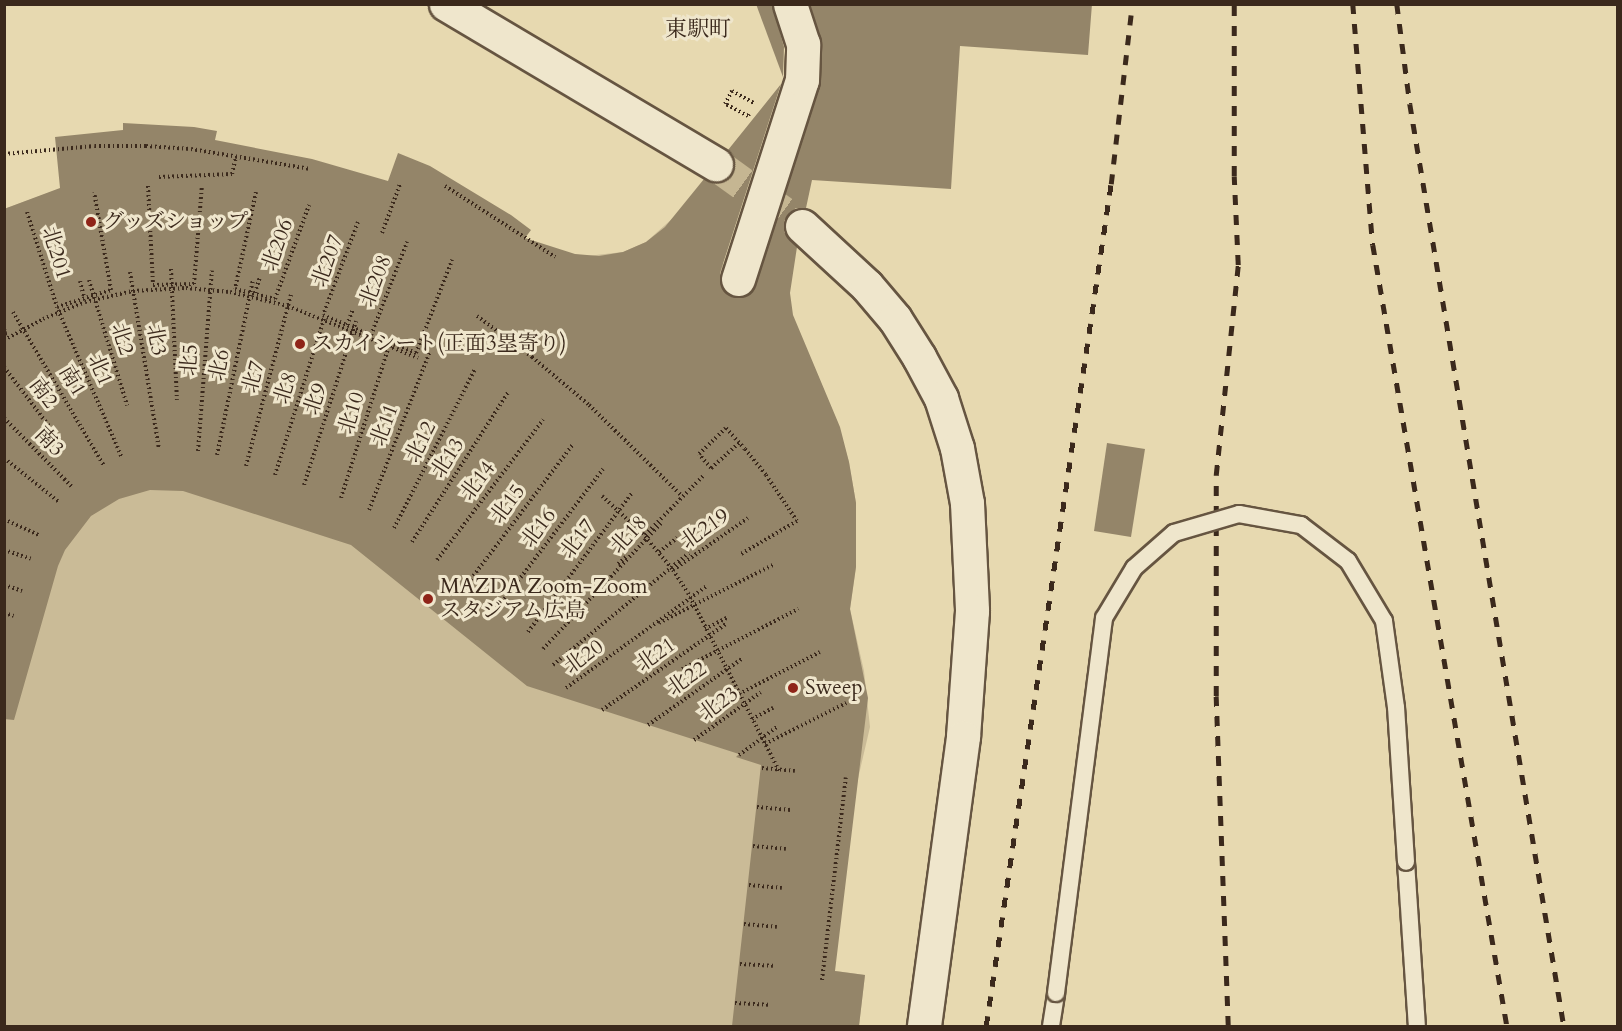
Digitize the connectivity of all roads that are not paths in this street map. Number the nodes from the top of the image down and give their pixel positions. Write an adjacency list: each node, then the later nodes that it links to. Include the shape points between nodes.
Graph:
1 (446, 4): 3 (street)
2 (790, 4): 5 (street, bridge, via 803,44 802,80)
3 (716, 164)
4 (802, 226): 6 (street, via 867,286 895,319 919,357 941,398 957,448 967,503 972,611 963,737)
5 (738, 279)
6 (924, 1026)
7 (1051, 1026): 8 (lane, bridge, via 1104,618 1134,568 1174,533 1239,514 1301,525 1348,561 1384,621 1396,707)
8 (1417, 1026)

